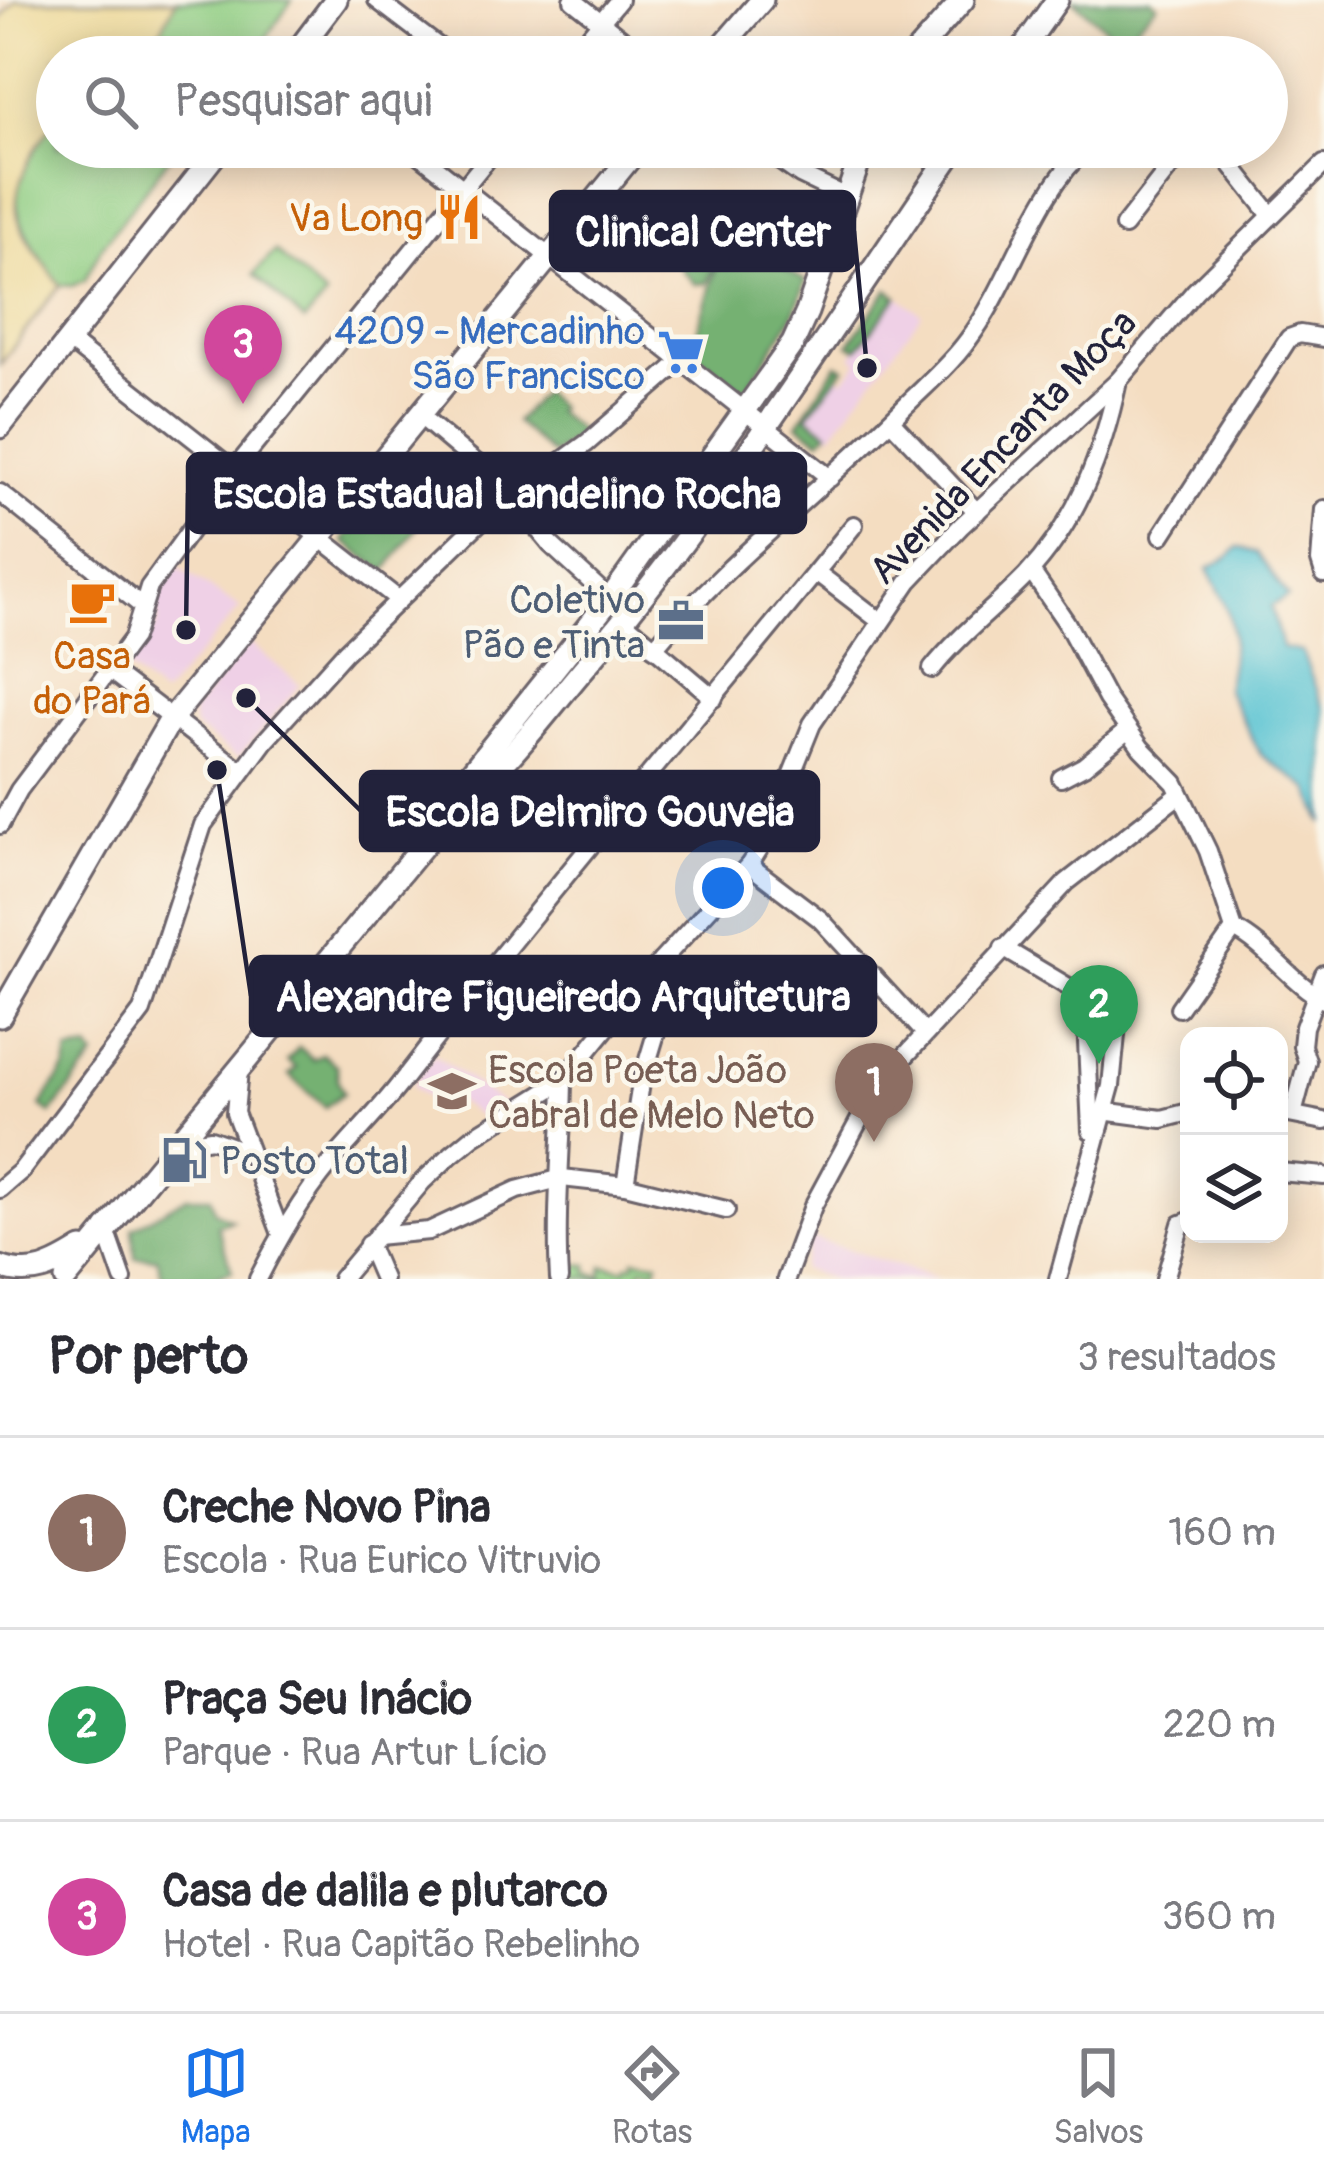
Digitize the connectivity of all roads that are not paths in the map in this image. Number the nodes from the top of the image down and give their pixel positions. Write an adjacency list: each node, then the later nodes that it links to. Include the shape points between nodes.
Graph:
1 (336, 0): 9 (main road)
2 (377, 0): 10 (street)
3 (573, 0): 8 (street)
4 (619, 0): 8 (street)
5 (763, 0): 13 (main road)
6 (1057, 0): 15 (main road)
7 (961, 1): 14 (main road)
8 (601, 22): 11 (street); 12 (street)
9 (309, 36)
10 (424, 36)
11 (589, 36)
12 (619, 36)
13 (731, 36)
14 (930, 36)
15 (1037, 36)
16 (1324, 164): 29 (street, Avenida Encanta Moça)
17 (204, 168): 33 (main road)
18 (437, 168): 27 (street)
19 (480, 168): 27 (street)
20 (622, 168): 31 (main road)
21 (790, 168): 28 (street)
22 (856, 168): 28 (main road)
23 (942, 168): 40 (main road)
24 (1067, 168): 38 (street, via 968,340)
25 (1169, 168): 30 (street)
26 (1233, 168): 29 (street)
27 (463, 188): 31 (street); 41 (street)
28 (846, 197): 36 (main road, via 793,343)
29 (1270, 214): 35 (street, Avenida Encanta Moça)
30 (1124, 226)
31 (551, 256): 34 (street); 37 (main road)
32 (1324, 338): 48 (street, via 1289,338)
33 (68, 340): 39 (main road); 41 (street)
34 (680, 362): 36 (street); 44 (street)
35 (1118, 382): 46 (street, Avenida Encanta Moça); 50 (street, via 1077,506)
36 (746, 413): 40 (street); 54 (main road)
37 (418, 414): 44 (street); 49 (main road)
38 (891, 421): 42 (street); 46 (street)
39 (0, 427)
40 (767, 429): 42 (street); 56 (main road)
41 (234, 470): 49 (street); 55 (street)
42 (830, 478): 58 (street, via 708,587)
43 (0, 493): 55 (street)
44 (514, 498): 53 (street); 54 (street)
45 (1324, 509): 52 (street)
46 (976, 512): 57 (street, Avenida Encanta Moça)
47 (854, 525): 51 (street)
48 (1162, 535)
49 (319, 536): 53 (street); 62 (main road)
50 (1031, 571): 59 (street); 63 (street)
51 (816, 572): 57 (street); 61 (street)
52 (1324, 574)
53 (398, 599): 64 (street)
54 (610, 599): 67 (main road, via 478,763)
55 (142, 606): 60 (street, via 140,626)
56 (623, 621): 58 (street); 67 (main road, via 496,772)
57 (880, 621): 69 (street, Avenida Encanta Moça, via 812,724)
58 (654, 648): 61 (street)
59 (932, 669)
60 (109, 670): 62 (street); 68 (street)
61 (714, 698): 95 (street, via 449,1016)
62 (171, 719): 64 (street); 77 (main road)
63 (1128, 730): 65 (street); 66 (street)
64 (240, 770): 92 (street, via 202,825 142,1011)
65 (1061, 778)
66 (1179, 795): 70 (street); 71 (street, via 1066,882)
67 (454, 807): 79 (main road)
68 (0, 825)
69 (749, 866): 72 (street, Avenida Encanta Moça); 78 (street, via 820,919)
70 (1234, 929): 74 (street); 76 (street)
71 (1003, 948): 75 (street); 78 (street)
72 (661, 962): 80 (street, Avenida Encanta Moça); 91 (street, via 669,989 641,1083)
73 (1324, 974): 74 (street)
74 (1320, 997): 82 (street, via 1304,1027 1307,1061)
75 (1093, 1003): 81 (street, via 1087,1042); 81 (street, via 1118,1025 1116,1060)
76 (1179, 1008)
77 (0, 1016)
78 (924, 1032): 105 (street, via 868,1104 813,1206)
79 (239, 1070): 86 (main road); 87 (street, via 234,1107)
80 (563, 1081): 90 (street); 97 (street, Avenida Encanta Moça, via 473,1137)
81 (1100, 1101): 84 (street, via 1162,1120); 106 (street)
82 (1288, 1108)
83 (1288, 1113): 85 (street)
84 (1180, 1115)
85 (1324, 1121)
86 (178, 1144): 87 (street, via 211,1138); 96 (main road)
87 (249, 1154): 95 (street)
88 (1288, 1173): 89 (street)
89 (1324, 1176)
90 (562, 1178): 91 (street); 97 (street, via 430,1231); 104 (street)
91 (625, 1185): 93 (street)
92 (0, 1189)
93 (726, 1210)
94 (1180, 1224): 107 (street)
95 (281, 1234): 101 (street)
96 (100, 1235): 98 (main road, via 38,1273); 99 (main road); 100 (street)
97 (372, 1240): 102 (street, Avenida Encanta Moça); 103 (street)
98 (0, 1268)
99 (67, 1279)
100 (123, 1279)
101 (258, 1279)
102 (341, 1279)
103 (383, 1279)
104 (559, 1279)
105 (786, 1279)
106 (1058, 1279)
107 (1166, 1279)

